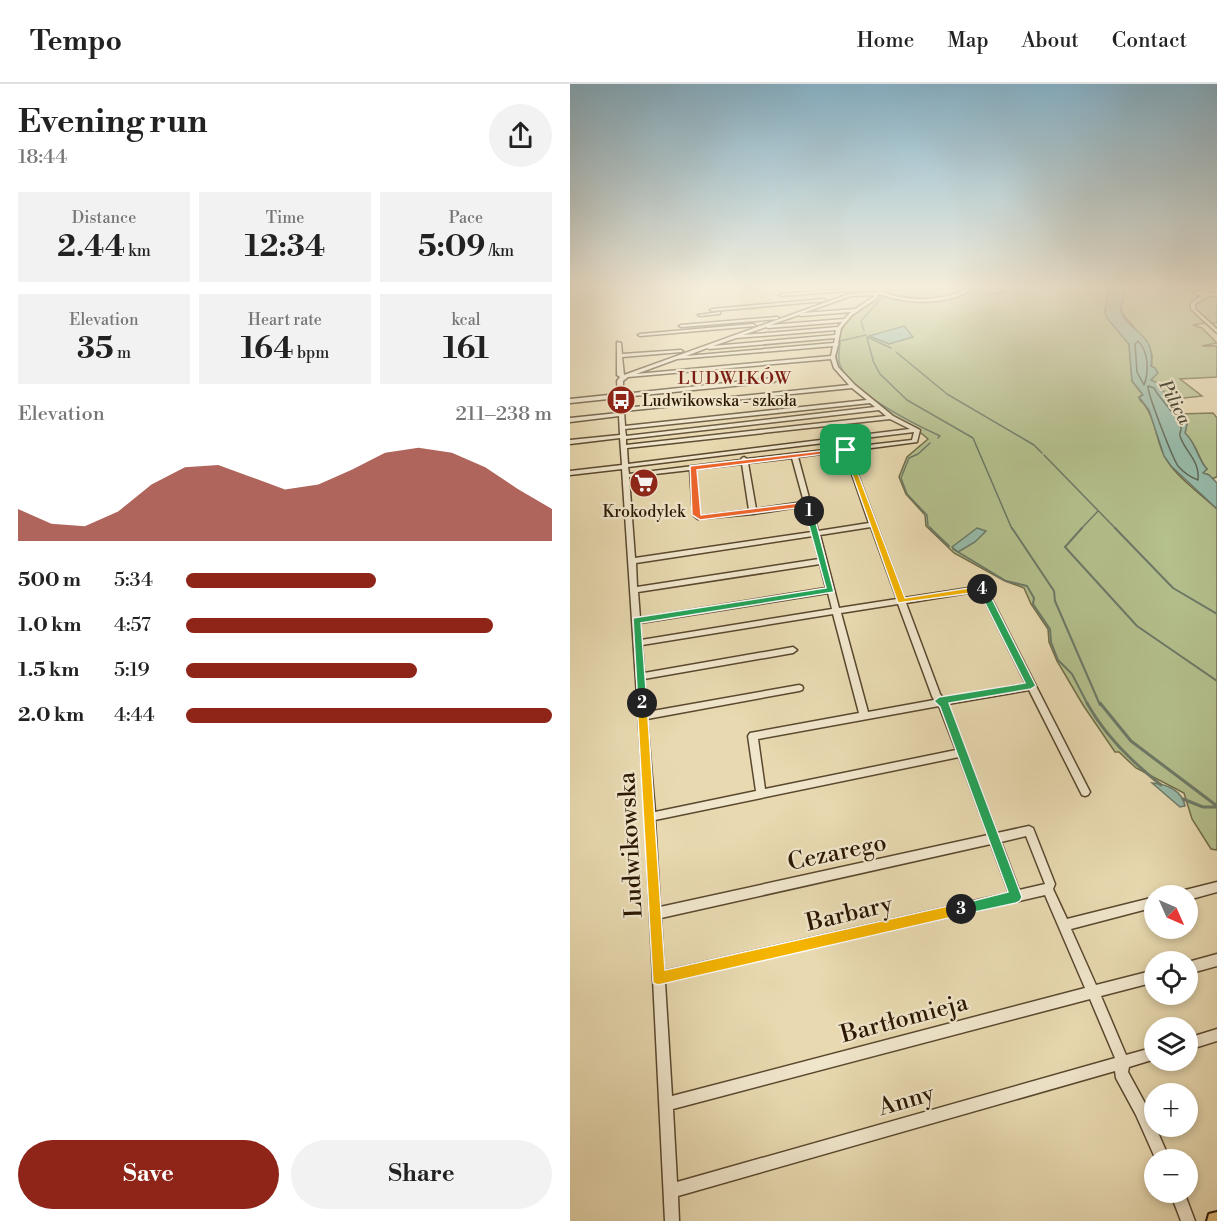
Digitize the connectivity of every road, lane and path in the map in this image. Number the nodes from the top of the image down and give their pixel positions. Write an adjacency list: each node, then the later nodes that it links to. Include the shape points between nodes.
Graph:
1 (719, 341): 6 (street)
2 (782, 341): 6 (street)
3 (836, 341): 5 (street)
4 (619, 343): 7 (street, Ludwikowska)
5 (836, 345): 8 (street); 9 (street); 10 (street, via 689,361)
6 (695, 349): 7 (street); 9 (street)
7 (619, 356): 11 (street, Ludwikowska)
8 (833, 357): 10 (street); 13 (street, via 836,367)
9 (666, 360): 11 (street)
10 (689, 371): 11 (street)
11 (623, 377): 14 (street, Ludwikowska)
12 (774, 380): 14 (street)
13 (853, 386): 16 (street); 18 (street)
14 (621, 396): 15 (street); 18 (street, Ludwikowska)
15 (570, 401)
16 (870, 401): 17 (street); 22 (street)
17 (882, 408): 19 (street); 22 (street)
18 (621, 412): 20 (street); 22 (street, Ludwikowska)
19 (891, 417): 21 (street); 24 (street)
20 (570, 420)
21 (917, 430): 25 (street, via 915,441); 26 (street)
22 (622, 434): 23 (street); 24 (street, Ludwikowska)
23 (570, 442)
24 (623, 447): 30 (street, Ludwikowska)
25 (846, 450): 27 (street); 34 (street)
26 (743, 451): 28 (street); 30 (street)
27 (795, 456): 28 (street); 32 (street)
28 (745, 462): 29 (street); 33 (street)
29 (693, 468): 30 (street); 33 (street, via 696,515 703,518)
30 (625, 469): 31 (street); 36 (street, Ludwikowska)
31 (570, 473)
32 (807, 504): 33 (street); 35 (street)
33 (753, 512)
34 (873, 525): 35 (street); 40 (street)
35 (816, 534): 36 (street); 37 (street)
36 (632, 561): 38 (street, Ludwikowska)
37 (823, 561): 38 (street); 39 (street)
38 (634, 590): 42 (street, Ludwikowska)
39 (831, 590): 41 (street); 42 (street)
40 (901, 601): 41 (street); 46 (street, via 982,588); 48 (street)
41 (837, 611): 43 (street); 49 (street)
42 (636, 621): 43 (street, Ludwikowska)
43 (638, 644): 45 (street, Ludwikowska)
44 (793, 650): 45 (street)
45 (640, 676): 50 (street, Ludwikowska)
46 (1031, 686): 48 (street); 52 (street)
47 (799, 688): 50 (street)
48 (939, 701): 49 (street); 51 (street)
49 (864, 715): 53 (street, via 753,736)
50 (643, 716): 54 (street, Ludwikowska)
51 (962, 753): 53 (street); 56 (street)
52 (1085, 792)
53 (761, 794): 54 (street)
54 (650, 817): 62 (street, Ludwikowska)
55 (1029, 831): 56 (street, Cezarego); 58 (street, via 1050,884)
56 (995, 839): 60 (street); 62 (street, Cezarego)
57 (1217, 887): 59 (street)
58 (1048, 889): 60 (street, Barbary); 63 (street)
59 (1198, 892)
60 (1016, 897): 66 (street, Barbary)
61 (1144, 905): 63 (street)
62 (655, 914): 66 (street, Ludwikowska)
63 (1064, 925): 68 (street)
64 (1217, 960): 65 (street)
65 (1198, 965)
66 (658, 978): 73 (street, Ludwikowska)
67 (1144, 979): 68 (street, Bartłomieja)
68 (1092, 992): 72 (street); 73 (street, Bartłomieja)
69 (1217, 1035): 70 (street)
70 (1198, 1041)
71 (1144, 1056): 72 (street, Anny)
72 (1123, 1062): 74 (street, via 1121,1073); 75 (street, Anny)
73 (665, 1104): 75 (street, Ludwikowska)
74 (1158, 1149)
75 (670, 1191): 77 (street, Ludwikowska)
76 (1181, 1203): 78 (street)
77 (672, 1221)
78 (1188, 1221)

